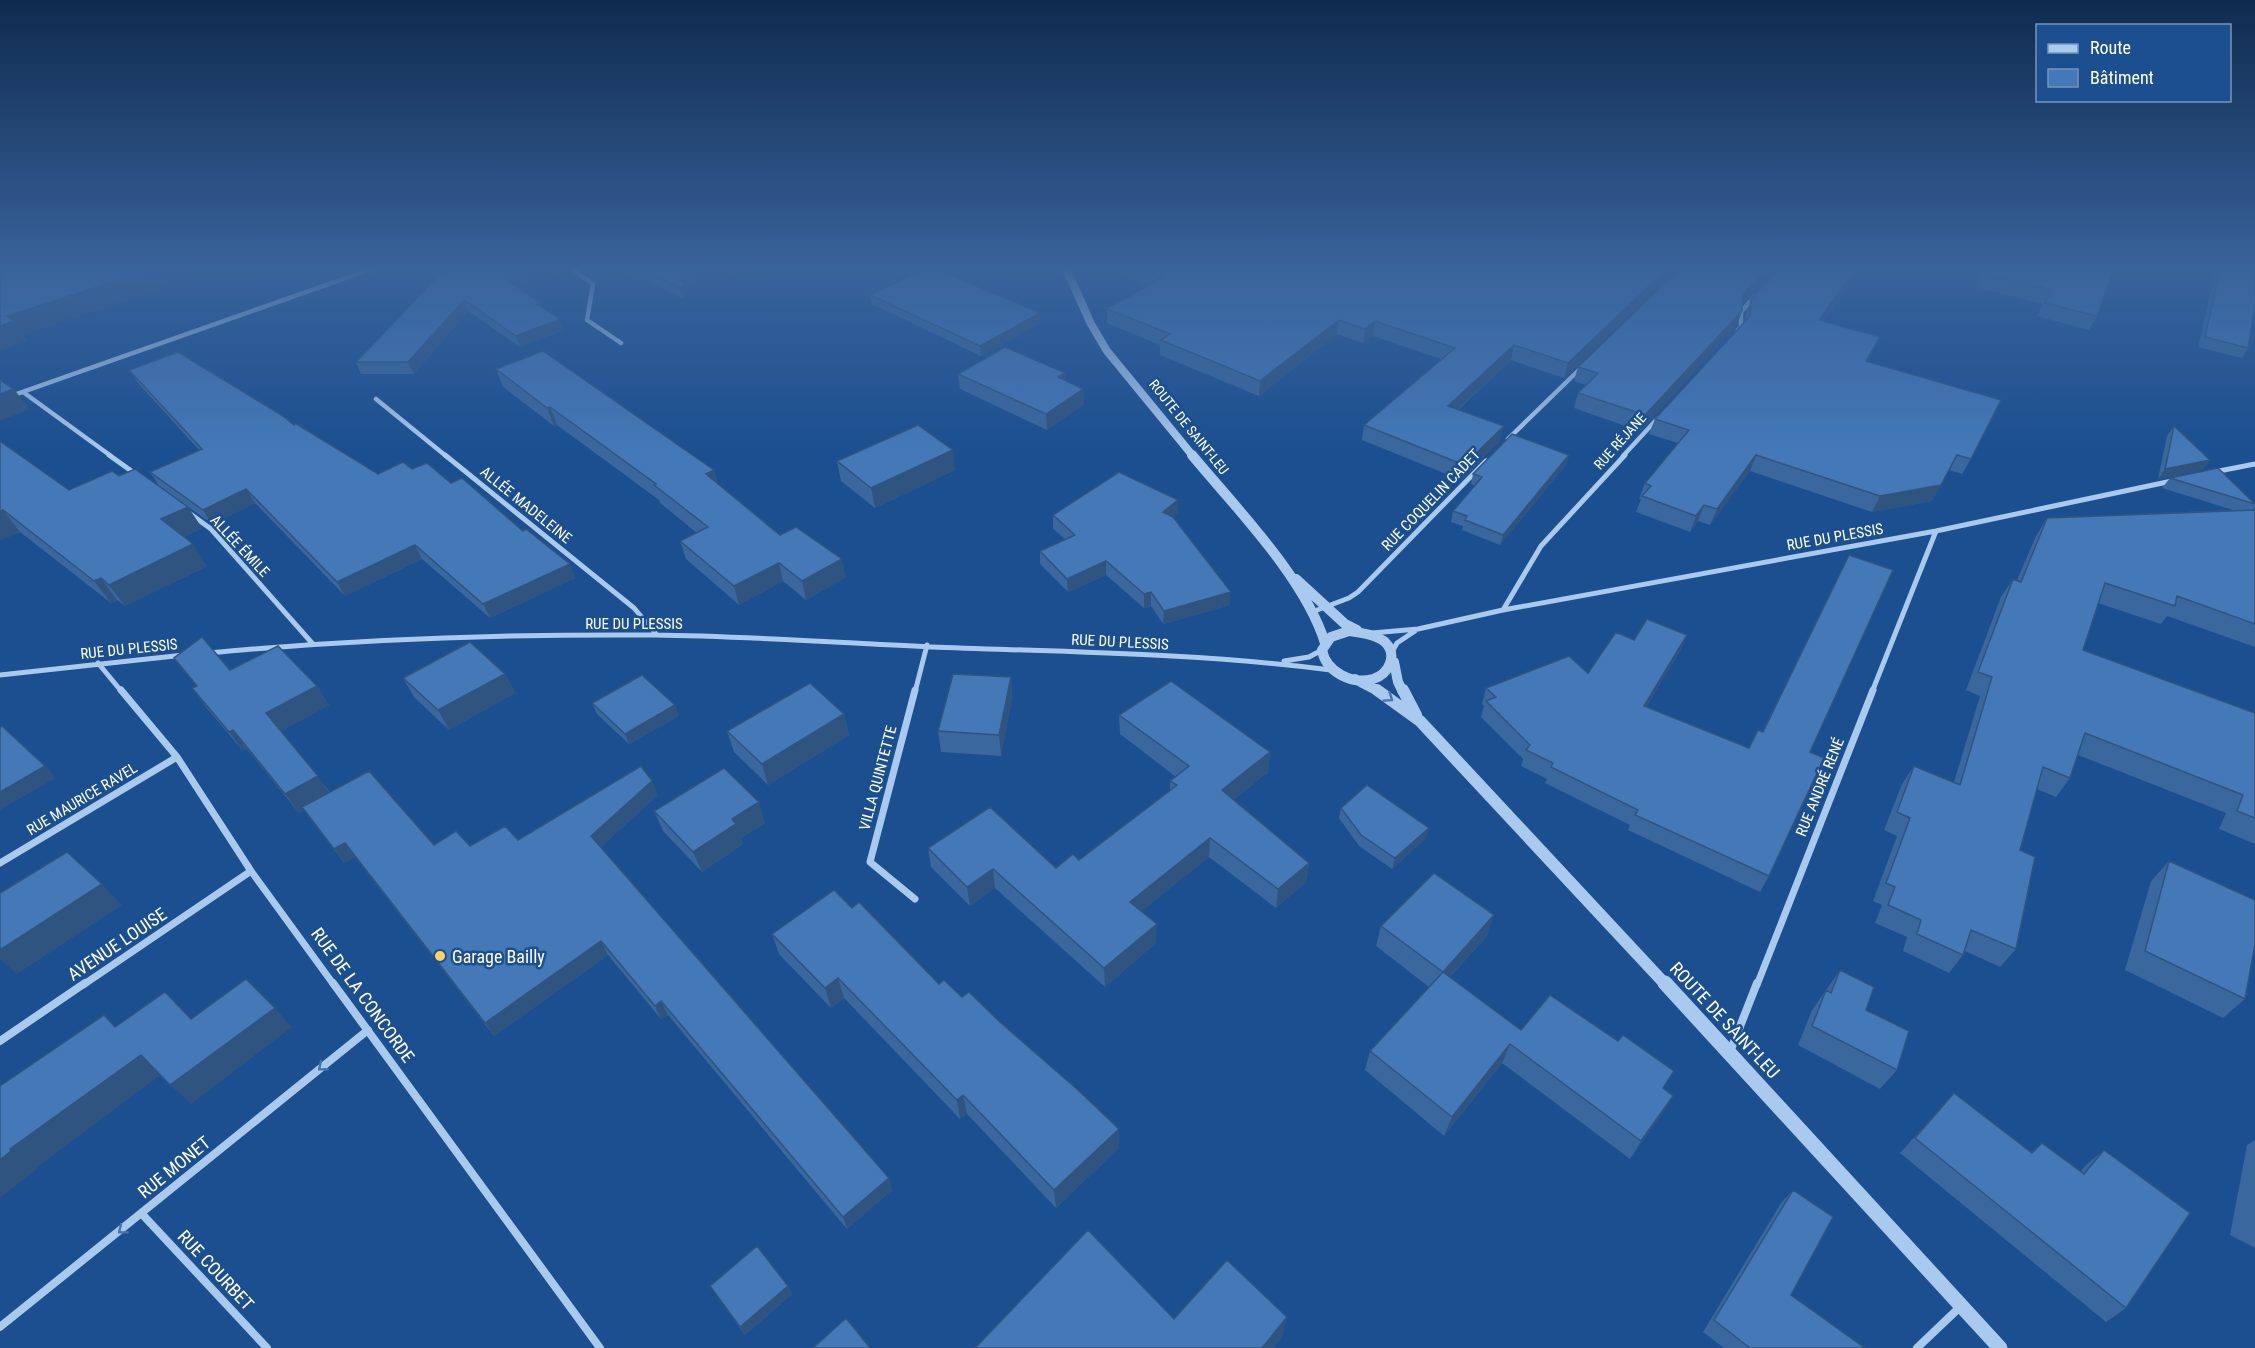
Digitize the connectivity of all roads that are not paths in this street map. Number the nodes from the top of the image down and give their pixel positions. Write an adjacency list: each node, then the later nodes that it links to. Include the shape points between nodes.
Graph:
1 (202, 329): 8 (street)
2 (600, 329): 6 (street)
3 (1095, 329): 20 (street, ROUTE DE SAINT-LEU, via 1107,351)
4 (1739, 329): 5 (street)
5 (1733, 335)
6 (621, 343)
7 (1585, 364): 12 (street, RUE COQUELIN CADET)
8 (23, 392): 10 (street); 16 (street)
9 (376, 399): 26 (street, ALLÉE MADELEINE, via 634,608)
10 (0, 400)
11 (1661, 414): 22 (street, RUE RÉJANE, via 1540,546)
12 (1502, 445)
13 (1493, 453): 21 (street, RUE COQUELIN CADET, via 1358,592)
14 (2255, 464): 15 (street)
15 (2209, 474)
16 (145, 481)
17 (2175, 481): 19 (street, RUE DU PLESSIS)
18 (183, 508): 27 (street, ALLÉE ÉMILE, via 211,529)
19 (1936, 531): 22 (street, RUE DU PLESSIS); 45 (street, RUE ANDRÉ RENÉ)
20 (1285, 568): 21 (street, ROUTE DE SAINT-LEU); 23 (street, ROUTE DE SAINT-LEU)
21 (1327, 608): 23 (street, RUE COQUELIN CADET); 25 (street, ROUTE DE SAINT-LEU)
22 (1503, 610): 24 (street, RUE DU PLESSIS)
23 (1312, 612): 29 (street, ROUTE DE SAINT-LEU, via 1322,630)
24 (1418, 629): 25 (street, RUE DU PLESSIS); 32 (street, RUE DU PLESSIS, via 1397,643)
25 (1363, 633): 29 (street, via 1339,633); 32 (street, via 1380,639)
26 (657, 635): 27 (street, RUE DU PLESSIS); 28 (street, RUE DU PLESSIS)
27 (312, 643): 30 (street, RUE DU PLESSIS)
28 (927, 645): 33 (street, RUE DU PLESSIS); 42 (street, VILLA QUINTETTE, via 870,862)
29 (1324, 647): 33 (street, RUE DU PLESSIS, via 1309,657); 35 (street, via 1327,665)
30 (205, 653)
31 (193, 654): 34 (street, RUE DU PLESSIS)
32 (1393, 656): 37 (street, via 1391,668 1377,677); 38 (street, ROUTE DE SAINT-LEU, via 1398,682)
33 (1268, 662): 35 (street, RUE DU PLESSIS)
34 (98, 663): 36 (street, RUE DU PLESSIS); 39 (street, RUE DE LA CONCORDE)
35 (1334, 671): 37 (street)
36 (0, 675)
37 (1355, 679): 38 (street, ROUTE DE SAINT-LEU, one-way to 38)
38 (1420, 721): 45 (street, ROUTE DE SAINT-LEU)
39 (177, 758): 40 (street, RUE MAURICE RAVEL); 41 (street, RUE DE LA CONCORDE)
40 (0, 863)
41 (251, 871): 43 (street, RUE DE LA CONCORDE); 44 (street, AVENUE LOUISE)
42 (915, 900)
43 (368, 1030): 46 (street, RUE MONET, one-way to 46); 50 (street, RUE DE LA CONCORDE)
44 (0, 1041)
45 (1730, 1053): 47 (street, ROUTE DE SAINT-LEU)
46 (142, 1214): 48 (street, RUE MONET, one-way to 48); 49 (street, RUE COURBET)
47 (1961, 1306): 51 (street); 52 (street, ROUTE DE SAINT-LEU)
48 (0, 1327)
49 (267, 1348)
50 (600, 1348)
51 (1917, 1348)
52 (2000, 1348)

